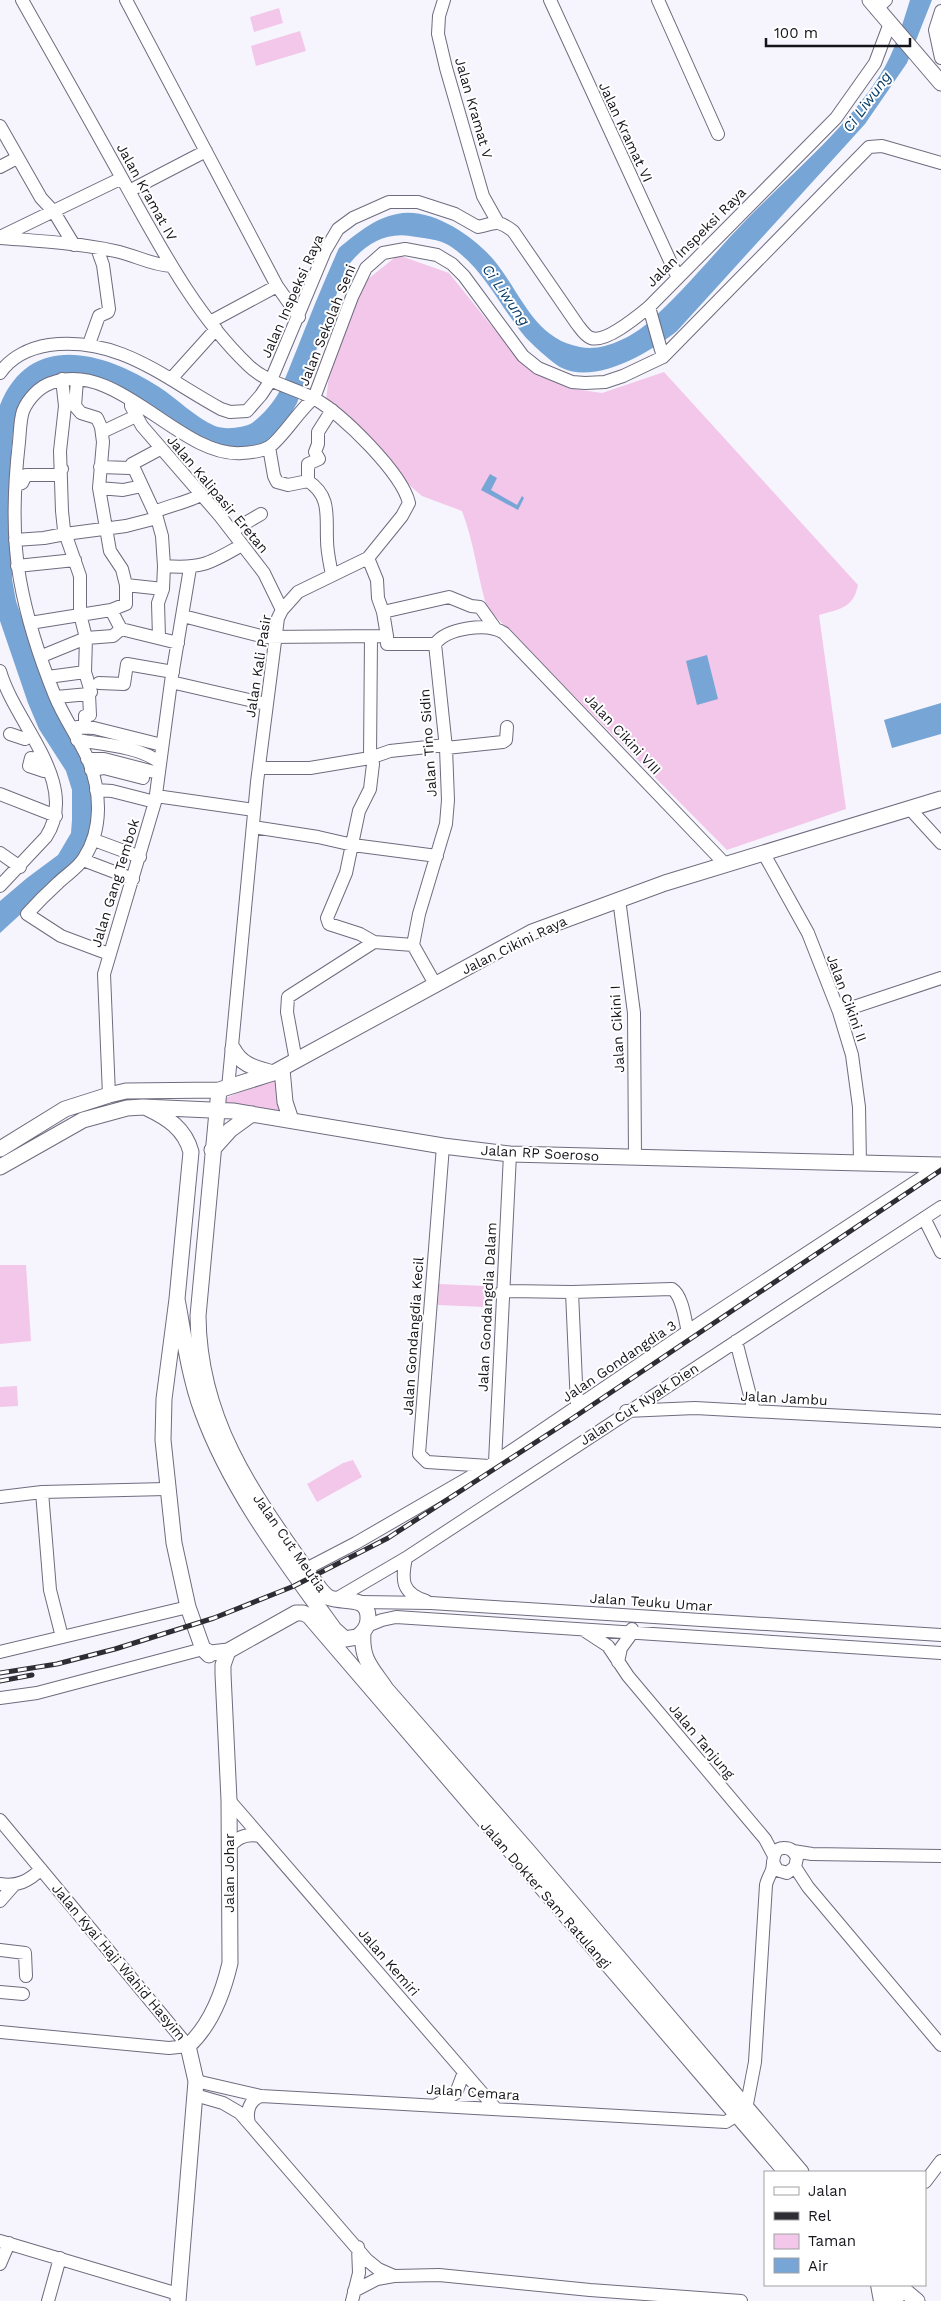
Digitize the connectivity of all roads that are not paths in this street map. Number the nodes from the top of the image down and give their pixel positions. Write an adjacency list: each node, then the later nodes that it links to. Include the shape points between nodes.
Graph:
1 (22, 0): 17 (street, Jalan Kramat IV)
2 (126, 0): 13 (street)
3 (444, 0): 20 (street, Jalan Kramat V, via 438,34 446,68 484,196)
4 (550, 0): 25 (street, Jalan Kramat VI)
5 (658, 0): 12 (street)
6 (877, 3): 8 (main road)
7 (941, 11): 9 (street, via 935,30)
8 (892, 26): 10 (main road); 25 (street, Jalan Inspeksi Raya, via 875,63 836,118)
9 (941, 58)
10 (941, 83)
11 (0, 126): 14 (street)
12 (718, 134)
13 (206, 151): 18 (street); 26 (street)
14 (17, 158): 16 (street); 19 (street, via 45,204)
15 (941, 163): 31 (street, via 882,146 869,147)
16 (0, 167)
17 (122, 178): 18 (street, Jalan Kramat IV); 19 (street)
18 (130, 191): 24 (street, Jalan Kramat IV)
19 (54, 212): 21 (street); 22 (street)
20 (497, 221): 27 (street, Jalan Inspeksi Raya, via 513,231 588,336 600,338); 28 (street, Jalan Inspeksi Raya, via 478,227 432,205 407,202 390,202 353,218 338,229 325,251)
21 (0, 237): 22 (street)
22 (74, 245): 23 (street)
23 (97, 248): 24 (street, via 126,253 160,266); 30 (street, via 103,265 109,309 99,316)
24 (171, 266): 29 (street, Jalan Kramat IV)
25 (677, 276): 27 (street, Jalan Inspeksi Raya)
26 (277, 286): 28 (street); 29 (street)
27 (650, 312): 31 (street)
28 (298, 317): 36 (street, Jalan Inspeksi Raya)
29 (213, 325): 34 (street); 36 (street, Jalan Kramat IV, via 248,366)
30 (89, 344): 32 (street, Jalan Inspeksi Raya, via 35,348 19,355); 34 (street, Jalan Inspeksi Raya, via 122,353)
31 (661, 351): 37 (street, Jalan Sekolah Seni, via 605,382 585,383 556,377 524,356 452,264 437,255 405,248 383,253 366,268)
32 (0, 373)
33 (62, 379): 35 (street); 46 (street, via 65,406 60,451); 48 (street, via 39,390 23,411)
34 (171, 379): 36 (street, Jalan Inspeksi Raya, via 221,409 239,412 253,406)
35 (77, 380): 38 (street, via 113,390); 41 (street, via 75,406 81,413 97,418)
36 (273, 381): 37 (street, Jalan Kali Pasir)
37 (310, 397): 39 (street, Jalan Kali Pasir); 42 (street)
38 (131, 400): 40 (street, Jalan Kalipasir Eretan); 42 (street, via 198,441 220,450 244,453)
39 (332, 410): 47 (street, via 318,432 315,452 319,459 308,464); 59 (street, Jalan Kali Pasir, via 390,469 408,497 408,509)
40 (136, 416): 41 (street); 43 (street, Jalan Kalipasir Eretan)
41 (102, 432): 45 (street, via 104,442)
42 (269, 447): 47 (street, via 277,482 288,485)
43 (160, 449): 44 (street); 51 (street, Jalan Kalipasir Eretan)
44 (132, 464): 45 (street, via 130,468); 49 (street)
45 (100, 467): 50 (street)
46 (62, 469): 48 (street, via 57,475 26,475 22,483); 56 (street)
47 (308, 480): 64 (street, via 324,494 326,501 326,542)
48 (16, 485): 57 (street)
49 (142, 486): 50 (street, via 123,490); 53 (street)
50 (99, 488): 54 (street)
51 (201, 495): 53 (street, via 180,506 172,505); 55 (street, Jalan Kalipasir Eretan)
52 (261, 514): 55 (street)
53 (156, 515): 54 (street); 62 (street, via 162,536)
54 (107, 528): 56 (street); 65 (street, via 110,551 122,569)
55 (232, 531): 58 (street, Jalan Kalipasir Eretan)
56 (65, 534): 57 (street); 60 (street)
57 (15, 540): 61 (street)
58 (242, 545): 63 (street, via 209,563); 68 (street, Jalan Kalipasir Eretan, via 264,573)
59 (368, 558): 64 (street, Jalan Kali Pasir); 69 (street, via 377,580)
60 (75, 560): 61 (street); 70 (street, via 80,576)
61 (17, 566): 72 (street)
62 (164, 566): 63 (street); 66 (street)
63 (190, 568): 71 (street, Jalan Gang Tembok)
64 (332, 575): 68 (street, Jalan Kali Pasir, via 298,592)
65 (126, 585): 66 (street); 67 (street, via 127,601)
66 (163, 589): 76 (street, via 158,603)
67 (111, 610): 70 (street); 74 (street)
68 (282, 610): 77 (street, Jalan Kali Pasir)
69 (383, 612): 73 (street, Jalan Cikini VIII, via 454,597 480,607); 75 (street)
70 (80, 614): 72 (street); 79 (street)
71 (183, 616): 77 (street, via 236,631); 80 (street, Jalan Gang Tembok)
72 (30, 623): 82 (street)
73 (495, 628): 81 (street, via 480,627 457,632 440,637); 119 (street, Jalan Cikini VIII, via 519,645)
74 (120, 629): 76 (street); 79 (street, via 112,636)
75 (387, 636): 78 (street); 81 (street, via 388,644)
76 (159, 637): 80 (street)
77 (275, 637): 78 (street); 90 (street, Jalan Kali Pasir)
78 (372, 637): 99 (street)
79 (86, 638): 82 (street); 84 (street)
80 (178, 643): 86 (street, Jalan Gang Tembok)
81 (435, 644): 98 (street, Jalan Tino Sidin)
82 (42, 656): 85 (street)
83 (0, 671): 95 (street)
84 (85, 672): 85 (street); 88 (street)
85 (48, 677): 89 (street)
86 (172, 677): 87 (street, via 127,664 124,684); 90 (street); 97 (street, Jalan Gang Tembok)
87 (99, 682)
88 (89, 694): 89 (street); 91 (street, via 90,715 85,716)
89 (56, 697): 92 (street)
90 (263, 703): 101 (street, Jalan Kali Pasir)
91 (85, 726): 92 (street); 97 (street)
92 (70, 727): 96 (street)
93 (507, 727): 98 (street, via 503,742)
94 (10, 734): 95 (street, via 25,739)
95 (30, 736): 109 (street, via 49,770 57,794)
96 (77, 740): 100 (street); 102 (street, via 154,757)
97 (162, 745): 102 (street, Jalan Gang Tembok)
98 (446, 747): 99 (street, via 390,751); 116 (street, Jalan Tino Sidin, via 448,800 446,824)
99 (370, 758): 101 (street, via 310,768); 113 (street, via 373,764 370,789 359,811)
100 (89, 765): 102 (street, via 104,759); 103 (street)
101 (259, 768): 108 (street, Jalan Kali Pasir)
102 (159, 772): 105 (street, Jalan Gang Tembok)
103 (96, 790): 105 (street); 111 (street, via 98,817)
104 (0, 794): 109 (street)
105 (155, 799): 108 (street); 117 (street, Jalan Gang Tembok)
106 (941, 799): 107 (main road, Jalan Cikini Raya)
107 (910, 809): 112 (street); 115 (main road, Jalan Cikini Raya)
108 (254, 810): 110 (street, Jalan Kali Pasir)
109 (56, 816): 120 (street, via 46,837)
110 (253, 827): 113 (street); 130 (street, Jalan Kali Pasir)
111 (94, 840): 117 (street); 118 (street)
112 (941, 843)
113 (353, 845): 116 (street); 124 (street, via 346,873 327,918 329,924)
114 (0, 853): 120 (street)
115 (764, 854): 119 (main road, Jalan Cikini Raya); 129 (street, Jalan Cikini II, via 808,934)
116 (437, 856): 125 (street, Jalan Tino Sidin, via 418,914)
117 (140, 857): 121 (street, Jalan Gang Tembok)
118 (83, 860): 121 (street); 126 (street, via 27,914 61,936)
119 (726, 865): 123 (main road, Jalan Cikini Raya)
120 (20, 867): 122 (street)
121 (132, 880): 126 (street, Jalan Gang Tembok)
122 (0, 886)
123 (619, 899): 128 (main road, Jalan Cikini Raya, via 532,932); 144 (street, Jalan Cikini I, via 634,1012)
124 (374, 942): 125 (street); 131 (street, via 288,997 287,1012)
125 (413, 945): 128 (street)
126 (109, 954): 134 (street, Jalan Gang Tembok, via 104,974)
127 (941, 978): 129 (street)
128 (435, 984): 131 (main road, Jalan Cikini Raya)
129 (839, 1012): 145 (street, Jalan Cikini II, via 852,1054)
130 (233, 1049): 132 (main road, via 246,1064); 133 (street, Jalan Kali Pasir)
131 (296, 1061): 132 (main road, Jalan Cikini Raya)
132 (278, 1071): 133 (main road, Jalan Cikini Raya); 138 (main road)
133 (223, 1089): 134 (main road, Jalan Cikini Raya, via 126,1091); 136 (main road, Jalan Cut Meutia)
134 (109, 1095): 140 (main road, Jalan Cikini Raya, via 65,1110)
135 (143, 1106): 136 (main road, Jalan RP Soeroso); 141 (main road, via 178,1127 189,1142); 147 (main road, Jalan RP Soeroso, via 83,1120)
136 (216, 1109): 137 (main road, Jalan RP Soeroso); 142 (main road, Jalan Cut Meutia)
137 (252, 1114): 138 (main road, Jalan RP Soeroso); 142 (main road, via 230,1130)
138 (291, 1120): 139 (main road, Jalan RP Soeroso)
139 (443, 1146): 143 (main road, Jalan RP Soeroso); 160 (street, Jalan Gondangdia Kecil, via 420,1454 428,1462)
140 (0, 1148)
141 (191, 1152): 142 (main road); 153 (main road, Jalan Cut Meutia)
142 (212, 1152): 165 (main road, Jalan Cut Meutia, via 198,1316 202,1365 212,1405 233,1459)
143 (510, 1154): 144 (main road, Jalan RP Soeroso); 151 (street, Jalan Gondangdia Dalam)
144 (635, 1157): 145 (main road, Jalan RP Soeroso)
145 (860, 1164): 146 (main road, Jalan RP Soeroso)
146 (941, 1165): 154 (street, Jalan Gondangdia 3)
147 (0, 1167)
148 (941, 1207): 149 (street, Jalan Cut Nyak Dien)
149 (924, 1218): 150 (street); 155 (street, Jalan Cut Nyak Dien)
150 (941, 1252)
151 (502, 1291): 152 (street); 160 (street, Jalan Gondangdia Dalam)
152 (572, 1292): 154 (street, via 664,1288 676,1291); 156 (street)
153 (177, 1299): 161 (main road, Jalan Cut Meutia, via 164,1399 162,1440); 173 (main road, Jalan Cut Meutia, via 201,1409 232,1477 334,1630 350,1639)
154 (688, 1332): 156 (street, Jalan Gondangdia 3)
155 (736, 1341): 157 (street, Jalan Cut Nyak Dien); 158 (street)
156 (577, 1406): 160 (street, Jalan Gondangdia 3)
157 (626, 1411): 158 (street, Jalan Jambu, via 695,1408); 164 (street, Jalan Cut Nyak Dien)
158 (754, 1411): 159 (street, Jalan Jambu)
159 (941, 1421)
160 (492, 1464): 165 (street, Jalan Gondangdia 3)
161 (166, 1489): 162 (street); 169 (main road, Jalan Cut Meutia)
162 (42, 1492): 163 (street); 176 (street, via 50,1590)
163 (0, 1497)
164 (406, 1558): 166 (street, Jalan Cut Nyak Dien); 168 (street, via 404,1583 415,1597)
165 (306, 1569): 166 (main road, Jalan Cut Meutia, via 325,1595)
166 (336, 1599): 167 (main road, Jalan Cut Meutia)
167 (360, 1602): 168 (street, Jalan Teuku Umar); 173 (main road, via 368,1615)
168 (431, 1603): 170 (street, Jalan Teuku Umar)
169 (188, 1607): 176 (street); 178 (main road, Jalan Cut Meutia)
170 (634, 1616): 171 (street, Jalan Teuku Umar); 174 (street)
171 (806, 1626): 175 (street, Jalan Teuku Umar); 177 (street)
172 (578, 1628): 173 (street, via 396,1617 382,1620); 174 (street); 182 (street, Jalan Tanjung, via 604,1642)
173 (365, 1630): 185 (main road, Jalan Dokter Sam Ratulangi, via 362,1647 365,1660)
174 (632, 1633): 177 (street); 182 (street, via 621,1648)
175 (941, 1635)
176 (62, 1637): 180 (street)
177 (804, 1644): 181 (street)
178 (203, 1649): 179 (main road, via 211,1653); 183 (main road, Jalan Johar, via 213,1660); 184 (street, via 37,1693)
179 (228, 1650): 183 (main road, Jalan Johar, via 223,1665); 185 (main road, Jalan Dokter Sam Ratulangi, via 296,1613 309,1616)
180 (0, 1652)
181 (941, 1653)
182 (618, 1662): 191 (street, Jalan Tanjung)
183 (223, 1688): 186 (main road, Jalan Johar)
184 (0, 1698)
185 (446, 1768): 208 (main road, Jalan Dokter Sam Ratulangi)
186 (229, 1800): 188 (street, Jalan Kemiri); 189 (main road, Jalan Johar)
187 (0, 1820): 192 (street, Jalan Kyai Haji Wahid Hasyim)
188 (258, 1836): 189 (street, via 251,1834 235,1839); 203 (street, Jalan Kemiri)
189 (229, 1848): 202 (main road, Jalan Johar, via 230,1963 224,1987 202,2033)
190 (941, 1856): 191 (street, via 812,1854)
191 (785, 1861): 201 (street, Jalan Tanjung); 208 (street, via 766,1888 754,2062)
192 (41, 1869): 194 (street, via 31,1878); 202 (street, Jalan Kyai Haji Wahid Hasyim)
193 (0, 1884): 194 (street)
194 (14, 1885): 195 (street)
195 (0, 1901)
196 (0, 1950): 197 (street, via 25,1953)
197 (26, 1976)
198 (0, 1992): 199 (street)
199 (23, 1994)
200 (0, 2032): 202 (street, via 169,2048)
201 (941, 2045)
202 (188, 2046): 204 (main road, Jalan Kyai Haji Wahid Hasyim)
203 (464, 2072): 206 (street, via 456,2093); 207 (street, Jalan Kemiri)
204 (196, 2088): 205 (street, Jalan Cemara); 209 (street, via 235,2109); 224 (main road, Jalan Kyai Haji Wahid Hasyim)
205 (261, 2096): 206 (street, Jalan Cemara); 209 (street, via 247,2113)
206 (438, 2104): 207 (street, Jalan Cemara)
207 (496, 2108): 208 (street, Jalan Cemara, via 714,2122 726,2122)
208 (741, 2113): 211 (main road, Jalan Dokter Sam Ratulangi); 212 (main road, Jalan Dokter Sam Ratulangi)
209 (248, 2123): 215 (street)
210 (941, 2161): 213 (street)
211 (785, 2171)
212 (800, 2171)
213 (926, 2181)
214 (5, 2242): 216 (street); 217 (street)
215 (358, 2247): 218 (street, via 378,2269); 222 (street, via 359,2273)
216 (60, 2258): 224 (street); 225 (street)
217 (0, 2264)
218 (394, 2276): 222 (street, via 377,2279); 223 (street, via 439,2275)
219 (879, 2286): 221 (street)
220 (883, 2286): 221 (main road)
221 (893, 2295): 227 (main road)
222 (353, 2296)
223 (589, 2296): 226 (street)
224 (178, 2298)
225 (48, 2301)
226 (741, 2301)
227 (917, 2301)

